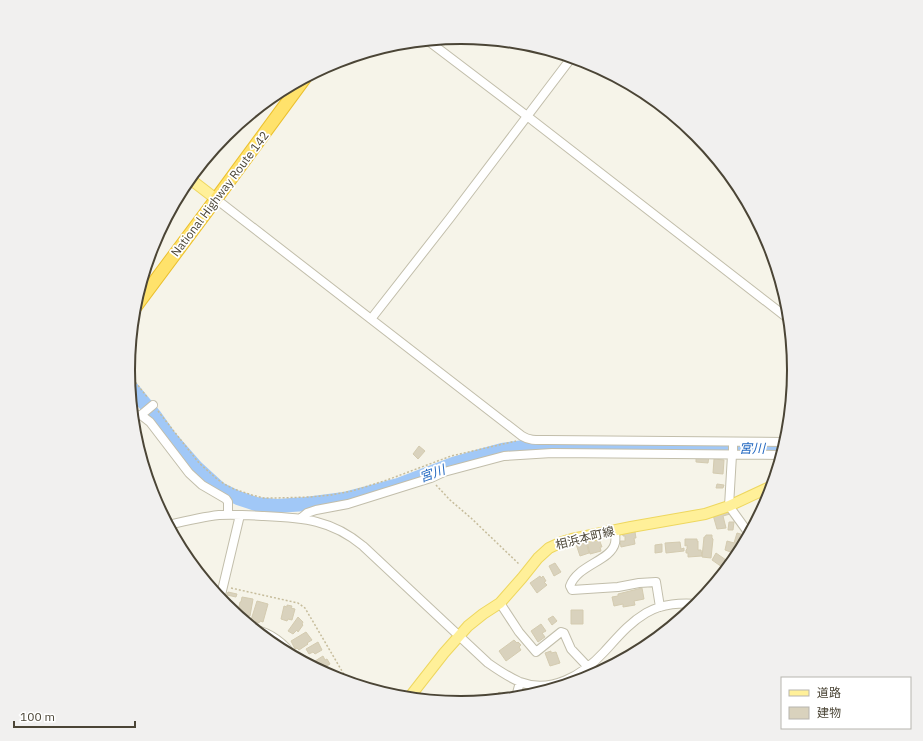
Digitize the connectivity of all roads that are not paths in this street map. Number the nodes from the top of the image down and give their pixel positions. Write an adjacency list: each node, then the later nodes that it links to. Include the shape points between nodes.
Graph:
1 (434, 46): 4 (street)
2 (568, 62): 4 (street)
3 (297, 88): 6 (highway, National Highway Route 142)
4 (527, 116): 8 (street); 9 (street)
5 (195, 183): 6 (main road)
6 (216, 199): 7 (highway, National Highway Route 142); 9 (street)
7 (144, 296)
8 (783, 315)
9 (371, 319): 12 (street, via 522,436 531,440)
10 (144, 411): 16 (street, via 189,472 202,485 226,499)
11 (780, 443): 12 (street)
12 (733, 449): 13 (street); 15 (street); 18 (street, via 504,456 444,472 348,504 316,510)
13 (777, 455)
14 (765, 489): 15 (main road, 相浜本町線)
15 (729, 506): 20 (main road, 相浜本町線, via 698,516); 21 (street)
16 (228, 515): 17 (street); 19 (street)
17 (240, 515): 18 (street); 22 (street)
18 (301, 518): 26 (street, via 326,524 356,540)
19 (174, 524)
20 (615, 530): 23 (main road, 相浜本町線, via 572,539 549,548); 25 (street, via 615,544 612,549 575,577 570,586 572,590 656,582)
21 (746, 530)
22 (222, 592)
23 (500, 603): 26 (main road, 相浜本町線, via 468,626); 27 (street, via 536,652 561,632 564,633 571,649)
24 (689, 604): 25 (street)
25 (660, 607): 27 (street, via 631,624)
26 (460, 636): 29 (street, via 488,663); 32 (main road, 相浜本町線)
27 (588, 667): 28 (street)
28 (570, 678)
29 (520, 682): 30 (street, via 538,686); 31 (street)
30 (549, 685)
31 (517, 692)
32 (413, 693)

